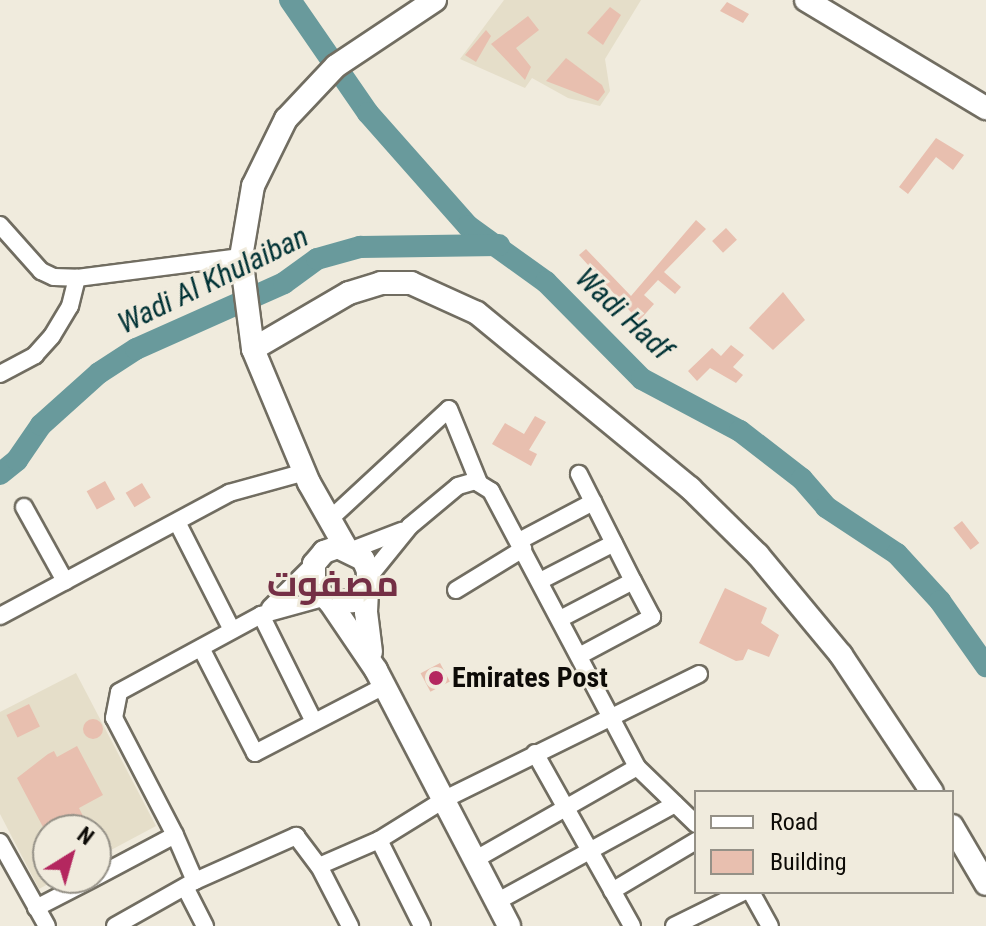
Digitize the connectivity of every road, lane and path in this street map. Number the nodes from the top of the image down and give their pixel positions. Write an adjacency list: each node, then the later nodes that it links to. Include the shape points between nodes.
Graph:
1 (433, 0): 5 (street, via 362,47 311,89 286,119 253,186)
2 (806, 0): 3 (street)
3 (986, 108)
4 (0, 225): 6 (street, via 41,271)
5 (241, 257): 6 (street); 7 (street)
6 (77, 278): 8 (street, via 70,306 52,336 35,355)
7 (253, 349): 10 (street); 39 (street, via 349,293 381,283 411,283 477,313 690,488 758,555 841,655)
8 (0, 374)
9 (579, 474): 12 (street)
10 (307, 478): 14 (street); 15 (street, via 229,493); 20 (street)
11 (479, 483): 14 (street, via 449,409); 16 (street, via 458,486); 18 (street, via 491,491)
12 (593, 502): 17 (street); 18 (street)
13 (24, 507): 21 (street)
14 (329, 520): 19 (street)
15 (177, 522): 21 (street); 30 (street)
16 (410, 526): 19 (street); 22 (street)
17 (614, 543): 23 (street); 24 (street)
18 (521, 545): 23 (street); 25 (street)
19 (349, 549): 20 (street, via 331,549); 22 (street, via 366,564)
20 (316, 561): 26 (street, via 314,587); 27 (street)
21 (65, 581): 28 (street)
22 (368, 581): 26 (street, via 352,601); 34 (street, via 366,627)
23 (540, 581): 29 (street)
24 (633, 581): 29 (street); 32 (street, via 652,617)
25 (456, 590)
26 (326, 600): 27 (street); 34 (street)
27 (261, 615): 30 (street); 36 (street)
28 (0, 616)
29 (560, 619): 32 (street)
30 (232, 630): 31 (street)
31 (201, 648): 36 (street, via 255,753); 45 (street, via 128,685 114,702 114,718)
32 (579, 656): 35 (street)
33 (699, 674): 35 (street)
34 (380, 678): 36 (street); 40 (street)
35 (612, 717): 37 (street); 38 (street)
36 (314, 722)
37 (535, 753): 40 (street); 42 (street)
38 (637, 767): 41 (street); 42 (street)
39 (931, 790)
40 (445, 799): 46 (street); 50 (street)
41 (675, 804): 43 (street); 49 (street)
42 (566, 808): 49 (street); 50 (street)
43 (694, 822)
44 (954, 829): 54 (street)
45 (175, 835): 52 (street); 53 (street)
46 (379, 840): 51 (street); 65 (street)
47 (0, 842): 60 (street)
48 (694, 842): 55 (street)
49 (590, 851): 55 (street); 59 (street)
50 (476, 859): 59 (street)
51 (319, 866): 53 (street, via 296,836); 64 (street)
52 (112, 869)
53 (190, 884): 62 (street); 63 (street)
54 (986, 884)
55 (612, 891): 67 (street)
56 (64, 894): 60 (street)
57 (739, 894): 68 (street)
58 (752, 894): 69 (street)
59 (498, 901): 66 (street)
60 (36, 908): 61 (street)
61 (47, 926)
62 (115, 926)
63 (205, 926)
64 (350, 926)
65 (422, 926)
66 (509, 926)
67 (632, 926)
68 (674, 926)
69 (770, 926)

